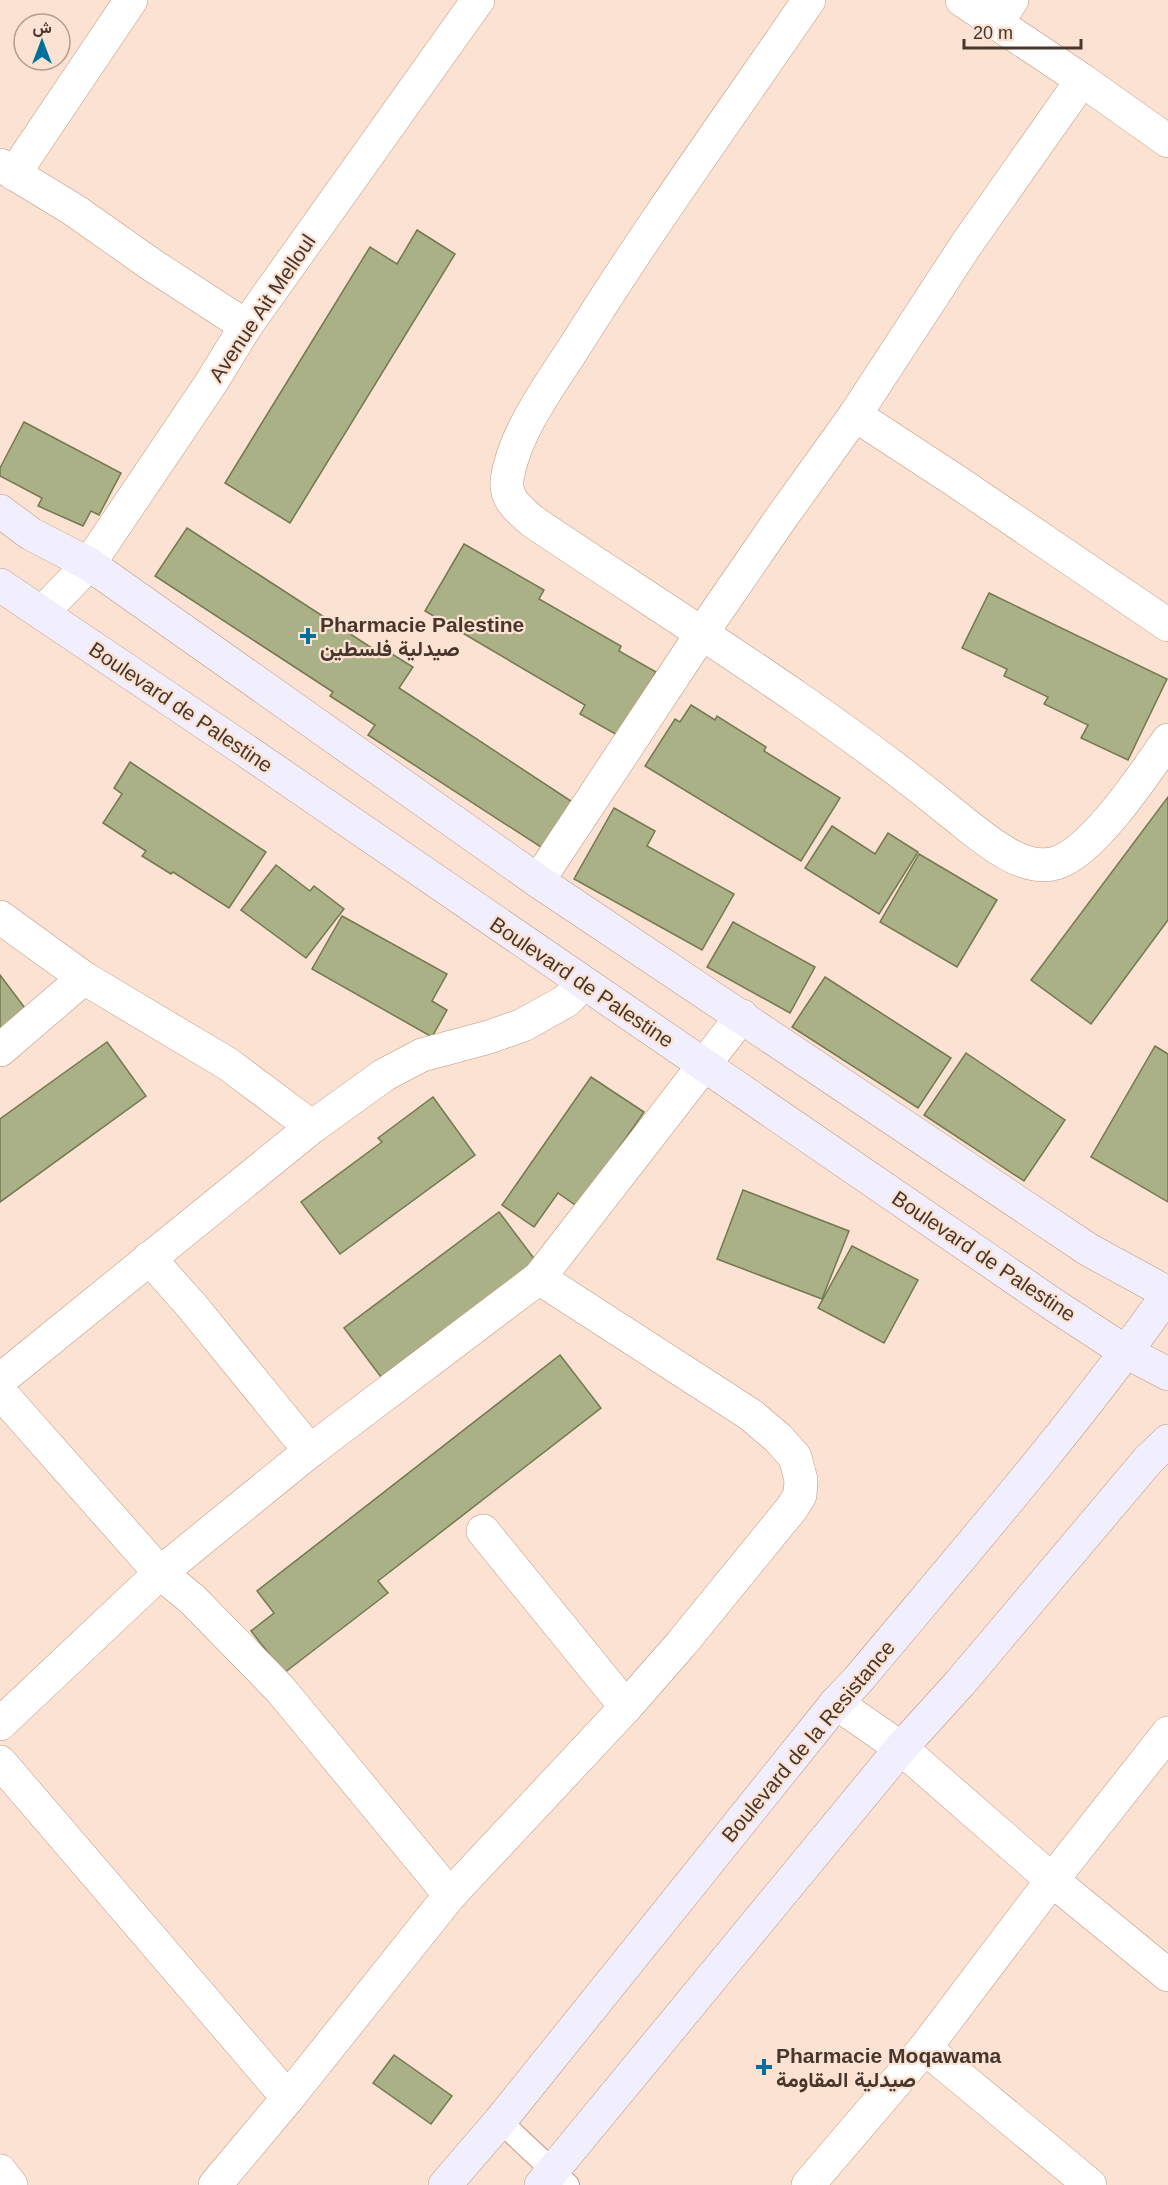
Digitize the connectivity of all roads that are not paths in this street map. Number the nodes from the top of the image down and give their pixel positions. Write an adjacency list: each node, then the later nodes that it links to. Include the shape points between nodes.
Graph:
1 (131, 0): 8 (street)
2 (478, 0): 9 (street, Avenue Ait Melloul)
3 (809, 0): 16 (street, via 608,294 531,416 513,457 507,483 510,502 532,520)
4 (962, 0): 5 (street)
5 (1005, 12): 6 (street)
6 (1082, 80): 7 (street); 10 (street, via 966,245)
7 (1168, 141)
8 (7, 170): 9 (street, via 74,210)
9 (246, 326): 12 (street, Avenue Ait Melloul)
10 (855, 415): 15 (street); 16 (street)
11 (0, 511): 12 (street, via 31,534)
12 (89, 564): 14 (street, Avenue Ait Melloul); 18 (street)
13 (0, 585): 14 (street, Boulevard de Palestine)
14 (42, 613): 21 (street, Boulevard de Palestine)
15 (1168, 625)
16 (702, 633): 17 (street, via 1009,855 1036,865 1057,863 1079,850 1135,789); 18 (street)
17 (1168, 740)
18 (538, 881): 22 (street)
19 (0, 917): 20 (street)
20 (84, 978): 23 (street); 25 (street, via 228,1064)
21 (583, 984): 24 (street, Boulevard de Palestine); 25 (street, via 550,1012 489,1037 422,1055 401,1065)
22 (742, 1016): 24 (street); 28 (street, via 1089,1250)
23 (0, 1050)
24 (704, 1064): 27 (street); 29 (street, Boulevard de Palestine)
25 (312, 1127): 26 (street)
26 (149, 1258): 31 (street); 34 (street)
27 (539, 1278): 34 (street); 38 (street, via 751,1415 789,1449 799,1470 800,1495 792,1508)
28 (1168, 1294): 29 (street, Boulevard de la Resistance)
29 (1126, 1352): 30 (street, Boulevard de Palestine); 37 (street, Boulevard de la Resistance, via 1070,1425)
30 (1168, 1374)
31 (0, 1380)
32 (0, 1392): 36 (street)
33 (1168, 1441): 41 (street)
34 (310, 1451): 36 (street)
35 (483, 1530): 38 (street)
36 (160, 1574): 39 (street); 44 (street, via 192,1599 280,1689)
37 (836, 1703): 41 (street); 48 (street, Boulevard de la Resistance)
38 (626, 1707): 44 (street)
39 (0, 1724)
40 (1168, 1733): 43 (street)
41 (901, 1748): 43 (street); 50 (street)
42 (0, 1762): 47 (street)
43 (1052, 1880): 45 (street); 46 (street)
44 (450, 1895): 47 (street)
45 (1168, 1975)
46 (925, 2048): 54 (street); 55 (street)
47 (288, 2098): 52 (street)
48 (500, 2121): 50 (lane); 53 (street, Boulevard de la Resistance)
49 (0, 2171): 51 (street)
50 (554, 2180)
51 (11, 2185)
52 (215, 2185)
53 (445, 2185)
54 (808, 2185)
55 (1090, 2185)

